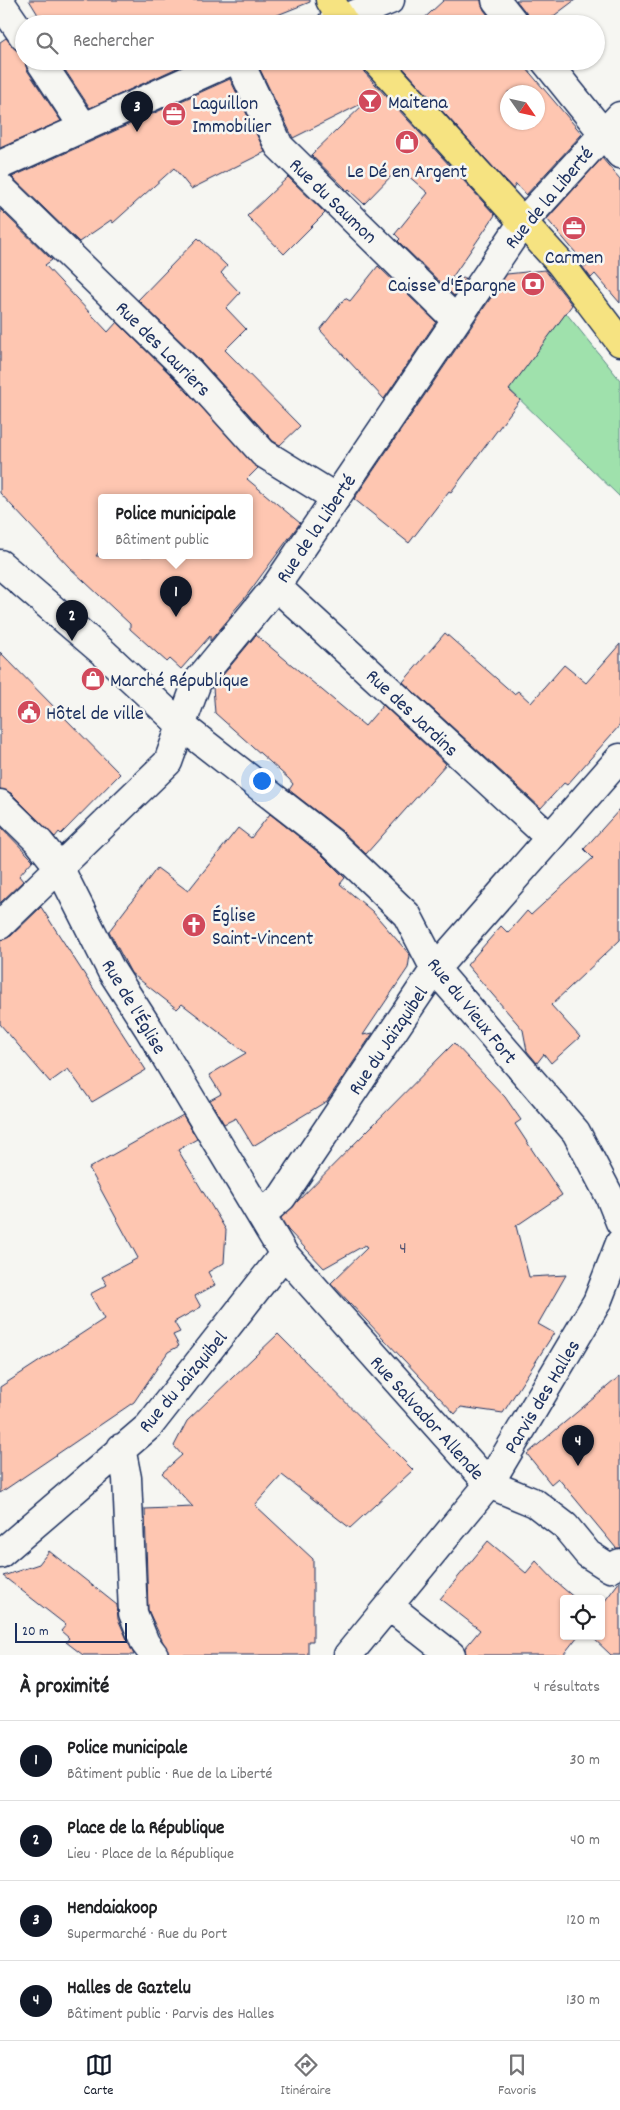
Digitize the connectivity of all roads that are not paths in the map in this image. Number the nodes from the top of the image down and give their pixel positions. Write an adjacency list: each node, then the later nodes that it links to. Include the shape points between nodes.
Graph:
1 (390, 0): 4 (street)
2 (496, 0): 5 (street)
3 (0, 2): 6 (street)
4 (343, 15)
5 (508, 15)
6 (15, 24)
7 (46, 70): 13 (street)
8 (211, 70): 13 (street)
9 (243, 70): 18 (street, Rue du Saumon, via 279,146)
10 (384, 70): 17 (main road)
11 (554, 70): 12 (street)
12 (611, 125): 14 (street); 17 (street, Rue de la Liberté)
13 (83, 126): 15 (street)
14 (620, 154)
15 (0, 165)
16 (0, 187): 20 (street, Rue des Lauriers, via 189,371 263,453)
17 (523, 222): 18 (street, Rue de la Liberté); 19 (main road, via 560,263)
18 (456, 320): 20 (street, Rue de la Liberté)
19 (620, 342)
20 (336, 498): 22 (street, Rue de la Liberté)
21 (0, 564): 23 (street, Rue du Vieux Fort)
22 (276, 586): 23 (street, Rue de la Liberté, via 197,682); 26 (street, Rue des Jardins)
23 (182, 726): 27 (street, Rue de la Liberté, via 168,762); 29 (street, Rue du Vieux Fort, via 346,856 407,915)
24 (620, 758): 26 (street, Rue du Jaïzquibel)
25 (0, 804): 27 (street, Rue de l'Église)
26 (549, 837): 29 (street, Rue du Jaïzquibel)
27 (59, 867): 28 (street, Rue de la Liberté); 30 (street, Rue de l'Église, via 111,970)
28 (0, 924)
29 (435, 969): 30 (street, Rue du Jaïzquibel, via 282,1197); 31 (street, Rue du Vieux Fort, via 576,1132)
30 (262, 1215): 33 (street, Rue de l'Église)
31 (620, 1222)
32 (620, 1243): 35 (street, Parvis des Halles, via 597,1302)
33 (284, 1254): 34 (street, Rue du Jaizquibel, via 149,1426); 35 (street, Rue Salvador Allende)
34 (122, 1448): 36 (street, Rue du Jaizquibel); 39 (street, via 127,1478 133,1613 145,1643)
35 (488, 1484): 37 (street, via 535,1503 565,1526 588,1554 610,1568); 38 (street, Rue Salvador Allende)
36 (0, 1554)
37 (620, 1563)
38 (389, 1606): 40 (street, Rue Salvador Allende); 41 (street)
39 (154, 1655)
40 (348, 1655)
41 (451, 1655)

